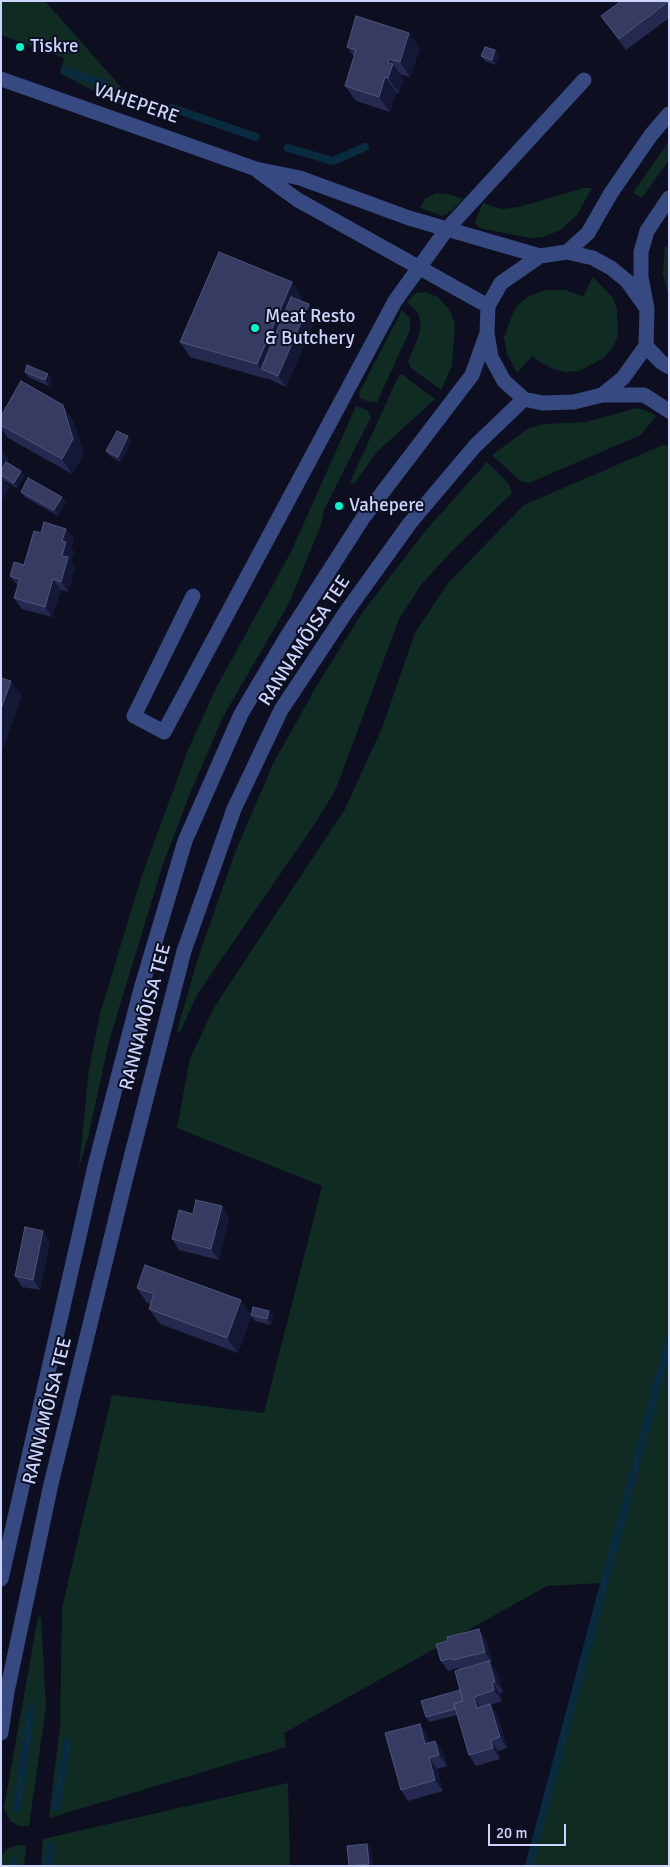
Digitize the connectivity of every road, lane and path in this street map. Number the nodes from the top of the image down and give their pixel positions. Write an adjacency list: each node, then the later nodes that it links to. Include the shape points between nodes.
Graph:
1 (1, 79): 4 (street, VAHEPERE)
2 (584, 80): 6 (street)
3 (669, 114): 7 (street, via 650,135 588,233)
4 (256, 170): 6 (street, VAHEPERE, via 300,178); 9 (street, VAHEPERE, via 298,200)
5 (669, 198): 11 (street, via 640,252)
6 (447, 229): 8 (street, VAHEPERE); 9 (street)
7 (567, 252): 8 (street); 11 (street, via 593,258 611,268 627,281)
8 (540, 256): 10 (street, via 501,283)
9 (418, 269): 10 (street, VAHEPERE); 18 (street, via 391,309 164,732 134,716)
10 (488, 306): 12 (street)
11 (647, 309): 13 (street)
12 (487, 333): 16 (street, via 491,357 504,381); 19 (street, RANNAMÕISA TEE, via 472,375 363,518 286,638 241,714 185,841 141,989 95,1166)
13 (646, 346): 14 (street); 15 (street, via 623,378)
14 (669, 368)
15 (602, 394): 16 (street, via 574,402 542,403); 17 (street, via 644,395)
16 (524, 399): 20 (street, RANNAMÕISA TEE, via 475,446 410,522 346,612 281,710 234,809 184,951 126,1177 51,1484)
17 (666, 410)
18 (193, 596)
19 (1, 1578)
20 (1, 1733)

